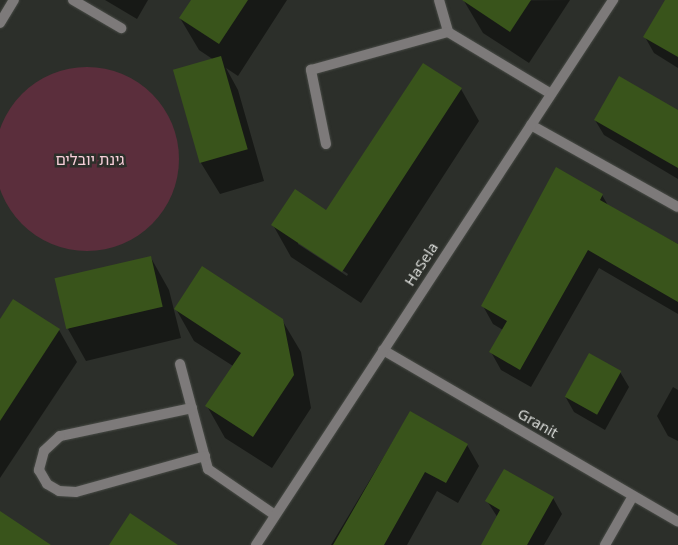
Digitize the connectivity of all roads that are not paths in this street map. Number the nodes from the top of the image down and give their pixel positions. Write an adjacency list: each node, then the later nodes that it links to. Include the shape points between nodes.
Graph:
1 (14, 0): 5 (street)
2 (74, 0): 6 (street)
3 (439, 0): 7 (street)
4 (613, 0): 8 (street, HaSela)
5 (0, 23)
6 (121, 28)
7 (448, 32): 8 (street); 10 (street, via 311,70)
8 (551, 94): 9 (street, HaSela)
9 (531, 124): 11 (street); 12 (street, HaSela)
10 (326, 144)
11 (678, 207)
12 (383, 350): 16 (street, Granit); 17 (street, HaSela)
13 (180, 364): 14 (street)
14 (192, 408): 15 (street); 15 (street, via 60,436 44,451 39,470 47,484 59,491 76,492)
15 (205, 456): 17 (street, via 208,469)
16 (633, 496): 18 (street, Granit); 20 (street)
17 (275, 515): 19 (street, HaSela)
18 (678, 522)
19 (256, 545)
20 (606, 545)

